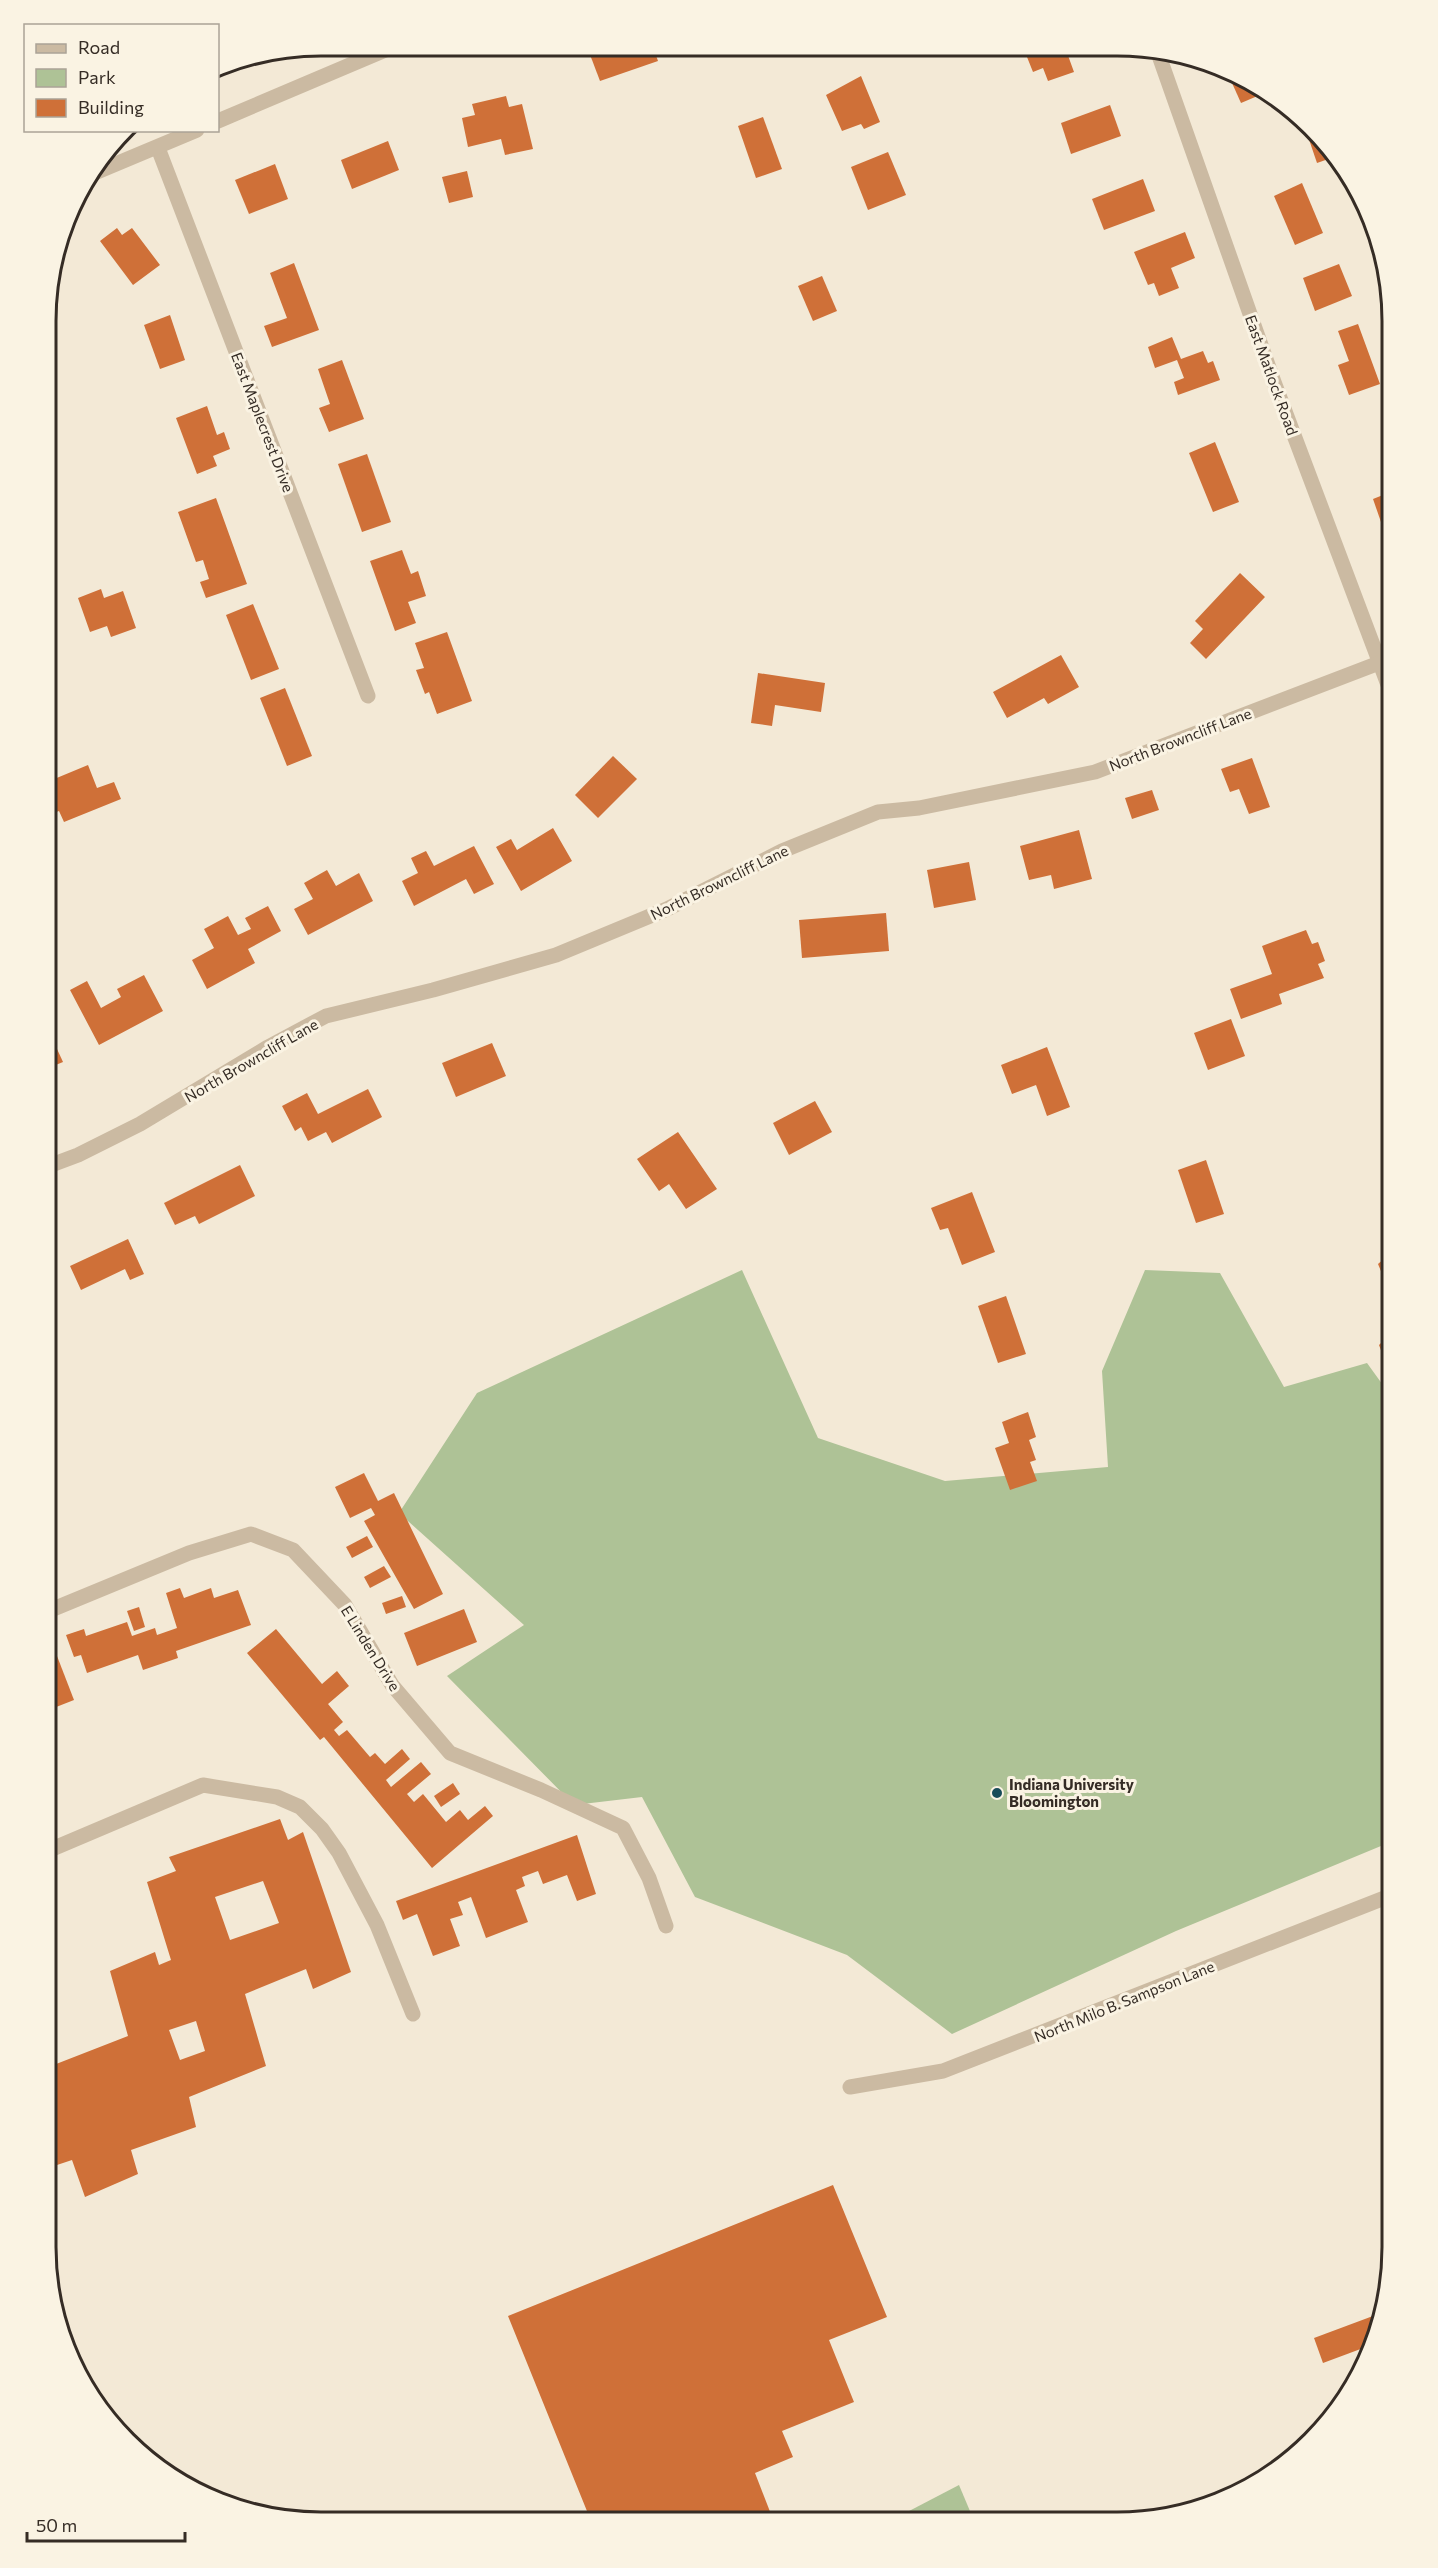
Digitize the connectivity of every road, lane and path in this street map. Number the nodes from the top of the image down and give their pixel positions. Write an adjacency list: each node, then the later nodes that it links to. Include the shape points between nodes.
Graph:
1 (371, 56): 3 (street)
2 (1160, 59): 7 (street, East Matlock Road, via 1274,382)
3 (219, 121)
4 (193, 132): 5 (street)
5 (158, 148): 6 (street); 9 (street, East Maplecrest Drive)
6 (102, 170)
7 (1379, 663): 8 (street, East Matlock Road); 10 (street, North Browncliff Lane, via 1095,772 918,808 878,812 782,850 668,909 556,955 326,1016 140,1124)
8 (1382, 670)
9 (368, 696)
10 (56, 1163)
11 (56, 1608): 14 (street, E Linden Drive, via 189,1553 251,1534 293,1550 345,1605 392,1685 450,1754 542,1790 623,1828)
12 (56, 1847): 15 (street, via 203,1785 277,1797 300,1808 339,1853 377,1925)
13 (1382, 1899): 16 (street, North Milo B. Sampson Lane, via 943,2071)
14 (666, 1926)
15 (413, 2014)
16 (850, 2087)

